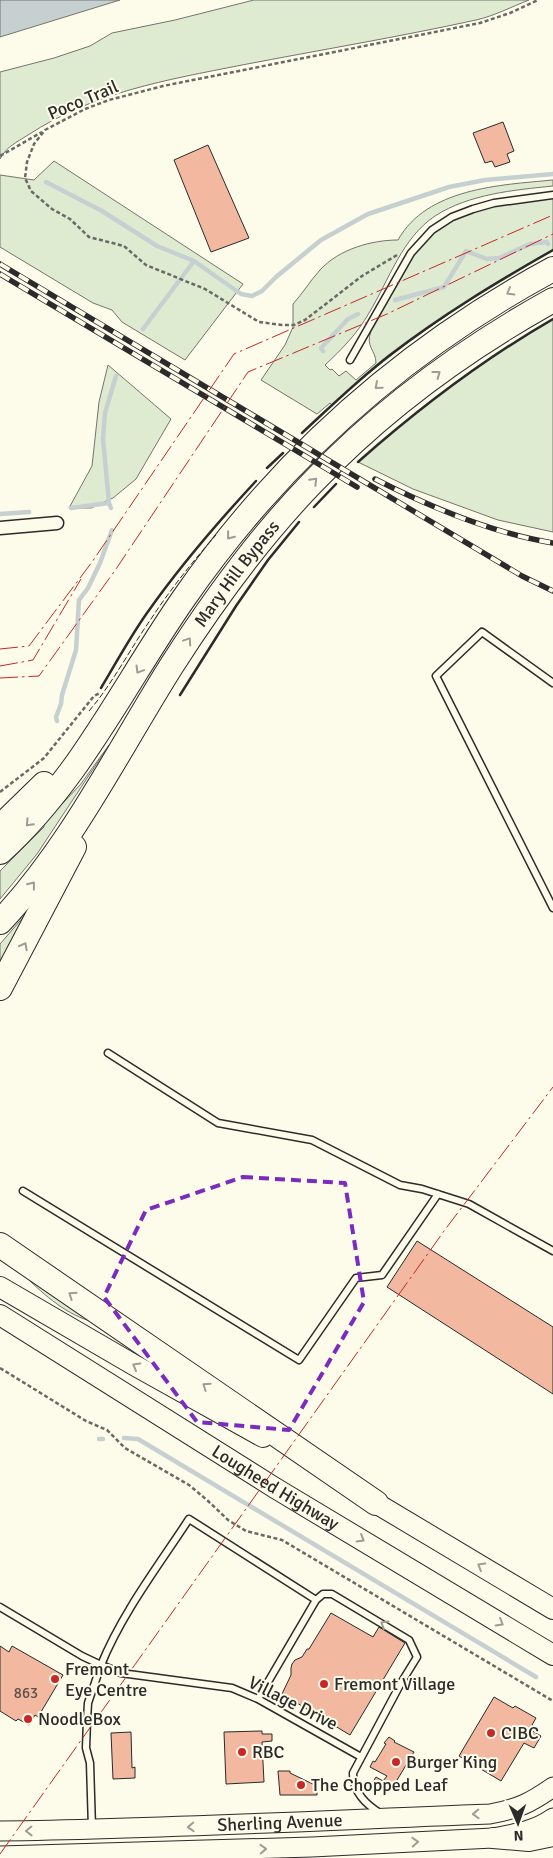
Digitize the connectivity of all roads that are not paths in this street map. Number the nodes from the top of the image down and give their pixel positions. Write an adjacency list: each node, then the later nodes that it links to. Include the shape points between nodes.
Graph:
1 (553, 195): 4 (lane, via 473,209 432,230 411,253)
2 (553, 269): 8 (highway, Mary Hill Bypass, one-way to 8, via 508,293 448,332 388,377 288,468 211,560)
3 (553, 300): 9 (highway, Mary Hill Bypass, one-way to 3, via 234,574 311,483 391,410 446,368)
4 (350, 360)
5 (57, 523): 6 (street)
6 (0, 528)
7 (553, 683): 12 (lane, via 482,632 436,676)
8 (111, 714): 10 (highway); 11 (highway, Mary Hill Bypass, one-way to 11, via 58,789)
9 (126, 740): 13 (highway, Mary Hill Bypass, one-way to 9, via 57,851); 14 (highway, one-way to 9)
10 (0, 828)
11 (0, 852)
12 (553, 908)
13 (0, 922)
14 (0, 988)
15 (108, 1053): 17 (lane, via 218,1123 312,1140 400,1185)
16 (23, 1191): 17 (lane, via 299,1360 356,1278 382,1275)
17 (438, 1194): 19 (lane, via 469,1204)
18 (0, 1245): 24 (highway, one-way to 18)
19 (553, 1251)
20 (0, 1287): 24 (main road, Lougheed Highway, one-way to 20)
21 (0, 1315): 23 (main road, Lougheed Highway)
22 (0, 1326): 23 (main road)
23 (156, 1412): 28 (main road, Lougheed Highway, one-way to 28, via 275,1488)
24 (376, 1503): 27 (main road, Lougheed Highway, one-way to 24)
25 (316, 1600): 31 (lane, via 189,1519 108,1646); 32 (lane); 33 (lane, one-way to 25, via 417,1657 409,1640 332,1594 323,1594)
26 (0, 1606): 31 (lane, Village Drive)
27 (553, 1609)
28 (528, 1639): 29 (main road, Lougheed Highway); 30 (main road)
29 (553, 1655)
30 (553, 1664)
31 (101, 1665): 32 (lane, Village Drive, via 121,1673 232,1688); 37 (lane, via 88,1703 87,1720)
32 (258, 1699): 33 (lane, Village Drive)
33 (361, 1757): 35 (lane, via 353,1781 357,1792 368,1806)
34 (553, 1787): 35 (main road, Sherling Avenue, one-way to 35, via 514,1810)
35 (387, 1818): 37 (main road, Sherling Avenue, one-way to 37)
36 (553, 1818): 40 (main road, Sherling Avenue, via 522,1833)
37 (92, 1830): 38 (main road, Sherling Avenue, one-way to 38); 42 (main road)
38 (0, 1831)
39 (553, 1836): 40 (main road, via 529,1841)
40 (493, 1838): 42 (main road, Sherling Avenue, one-way to 40, via 366,1848)
41 (0, 1856): 42 (main road, Sherling Avenue)
42 (92, 1856)

